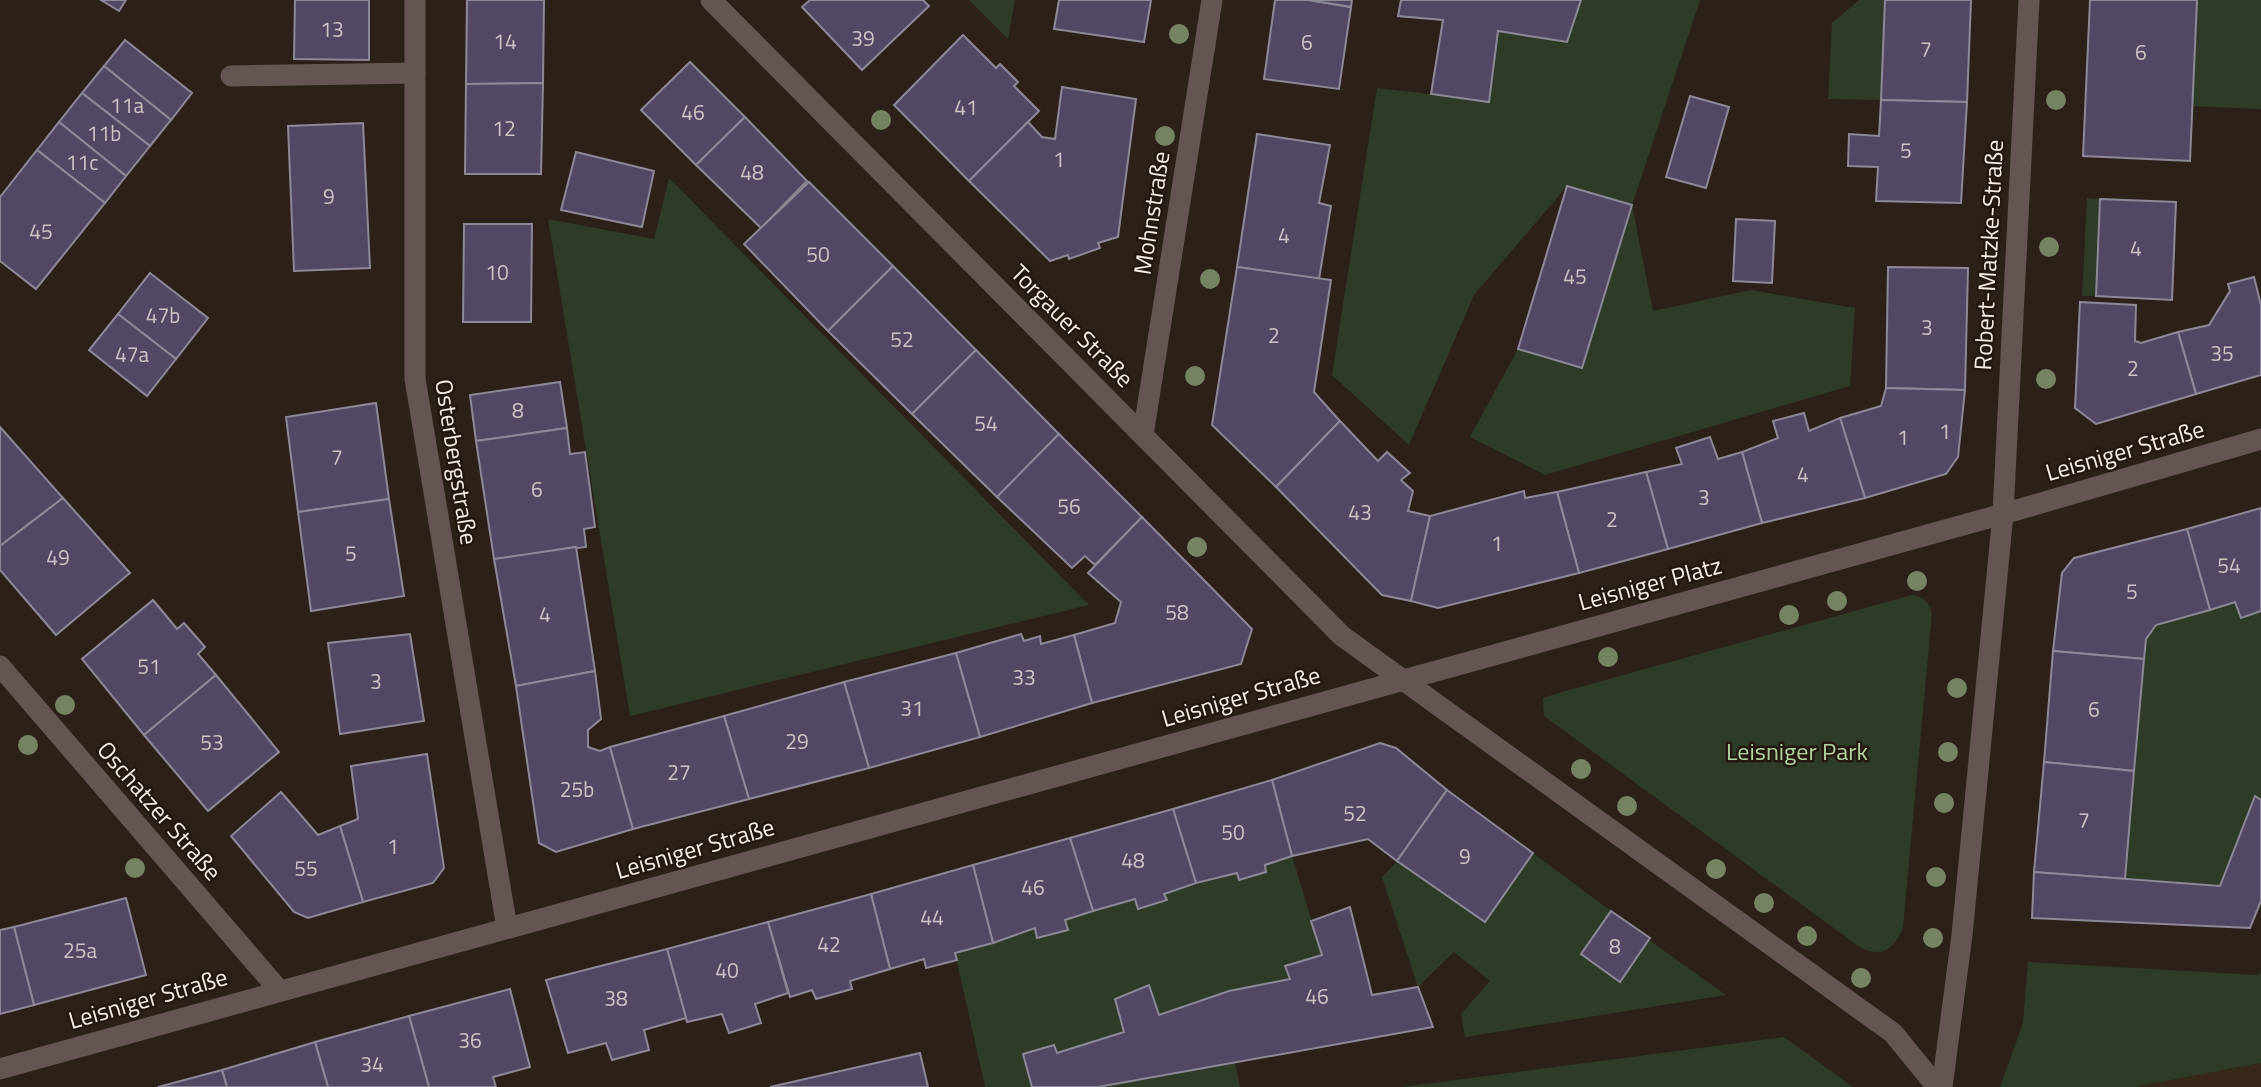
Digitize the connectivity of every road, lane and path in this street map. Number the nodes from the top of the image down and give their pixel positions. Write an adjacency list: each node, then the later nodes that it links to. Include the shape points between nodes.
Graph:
1 (415, 0): 5 (street, Osterbergstraße)
2 (711, 0): 7 (street, Torgauer Straße)
3 (1212, 0): 7 (street, Mohnstraße)
4 (2029, 0): 9 (street, Robert-Matzke-Straße)
5 (415, 73): 6 (street); 12 (street, Osterbergstraße, via 415,379)
6 (231, 76)
7 (1143, 435): 11 (street, Torgauer Straße, via 1342,636)
8 (2261, 439): 9 (street, Leisniger Straße)
9 (2003, 514): 11 (street, Leisniger Platz); 15 (street, via 1962,934)
10 (0, 666): 13 (street, Oschatzer Straße)
11 (1404, 679): 12 (street, Leisniger Straße); 15 (street, via 1893,1033)
12 (507, 928): 13 (street, Leisniger Straße)
13 (279, 990): 14 (street, Leisniger Straße)
14 (0, 1069)
15 (1940, 1087)

